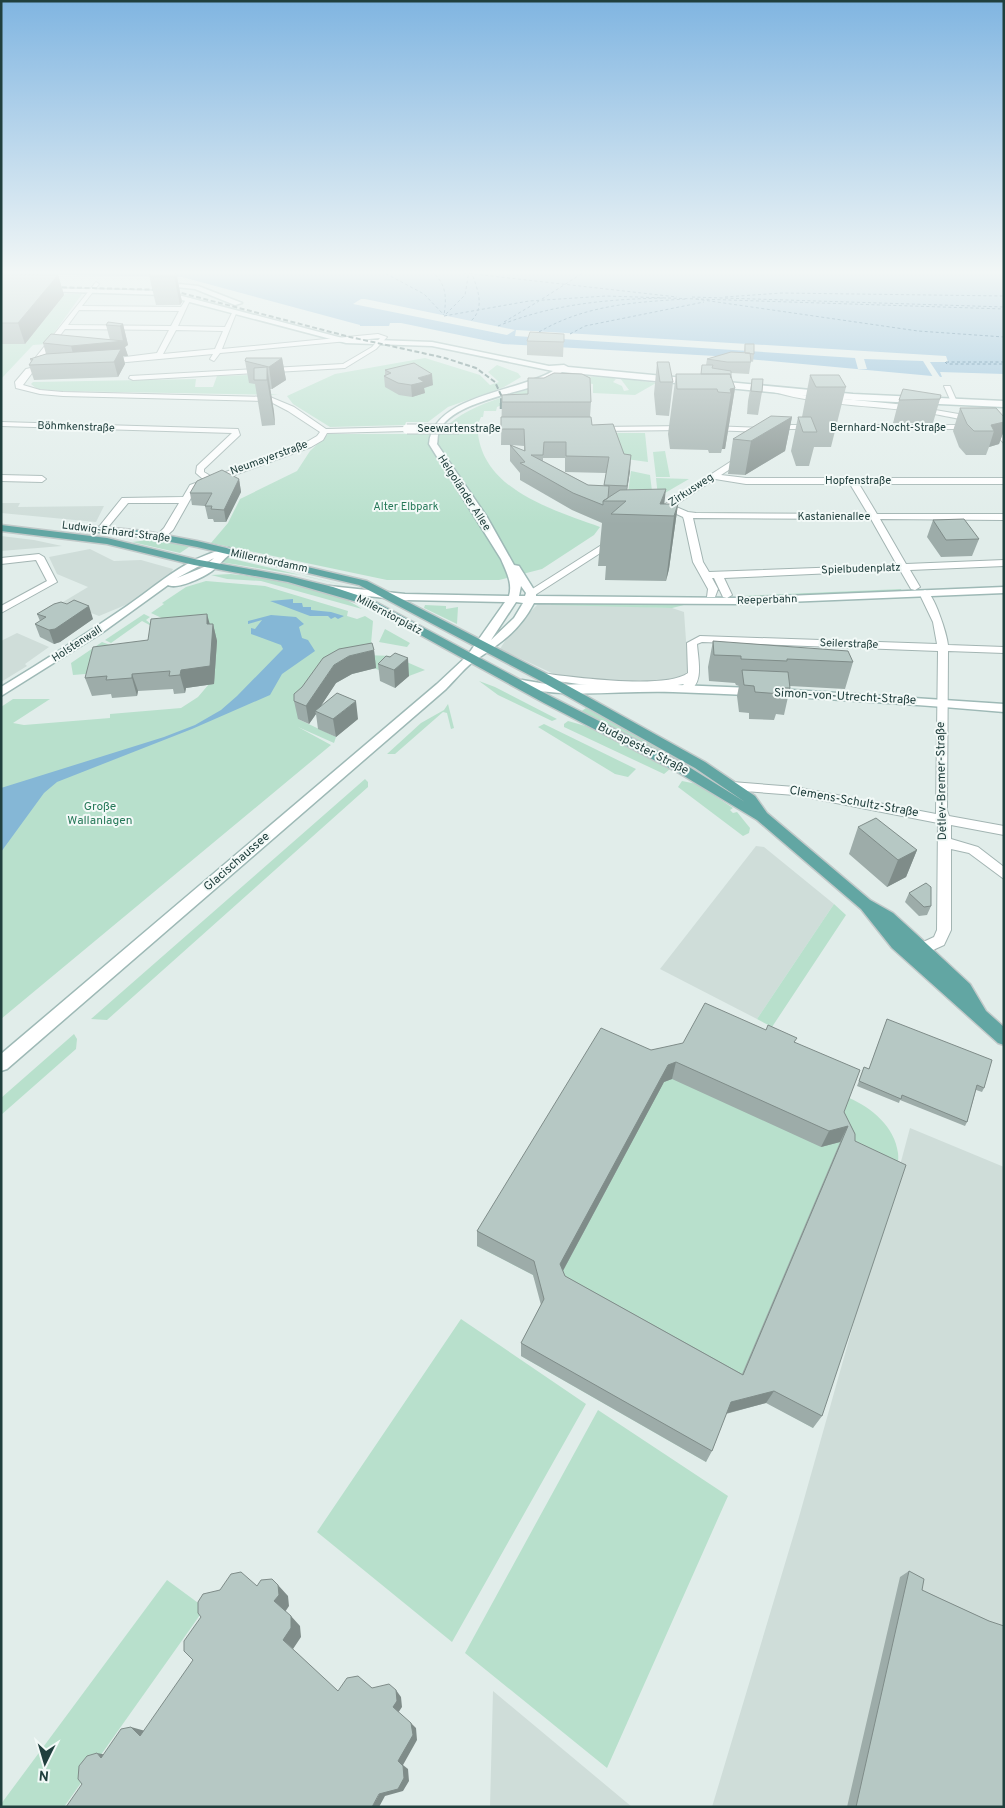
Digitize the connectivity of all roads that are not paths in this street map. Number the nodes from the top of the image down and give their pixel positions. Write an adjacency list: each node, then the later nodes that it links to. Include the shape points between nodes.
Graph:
1 (43, 355): 28 (street, via 36,362 53,365 29,370 19,382 20,387 63,394 270,399)
2 (182, 355): 7 (street)
3 (215, 355): 12 (street)
4 (358, 355): 12 (street, via 344,366)
5 (484, 355): 9 (main road)
6 (504, 355): 10 (main road)
7 (158, 357): 8 (street)
8 (100, 363)
9 (523, 364): 10 (main road); 14 (main road)
10 (557, 367): 11 (main road); 14 (main road, Helgoländer Allee)
11 (577, 371): 14 (main road, Helgoländer Allee); 16 (main road)
12 (211, 374): 13 (street)
13 (132, 378)
14 (538, 379): 50 (main road, Helgoländer Allee, via 447,416 438,424 432,438 439,456)
15 (947, 388): 19 (street)
16 (777, 390): 17 (main road); 18 (street)
17 (800, 392): 18 (street); 19 (main road)
18 (810, 398): 22 (street, via 935,411 978,420)
19 (955, 402): 20 (main road)
20 (1004, 404)
21 (1, 424): 34 (street, Böhmkenstraße, via 235,431 237,433 201,466 200,474)
22 (992, 427): 23 (street, Bernhard-Nocht-Straße); 25 (street, Bernhard-Nocht-Straße, via 777,427 767,434); 29 (street)
23 (1004, 427)
24 (694, 428): 27 (street)
25 (703, 428)
26 (529, 429): 28 (street, Seewartenstraße, bridge)
27 (589, 429)
28 (324, 432): 34 (street, Neumayerstraße, via 308,445)
29 (1004, 441)
30 (756, 448): 31 (street, Zirkusweg)
31 (713, 476): 35 (street, Hopfenstraße, via 746,481); 38 (street, Zirkusweg)
32 (1, 478): 33 (street)
33 (42, 479)
34 (210, 480): 37 (street, Neumayerstraße, via 192,487)
35 (853, 481): 36 (street, Hopfenstraße); 41 (street)
36 (1004, 482)
37 (184, 500): 45 (street, via 125,500); 47 (street, Neumayerstraße, via 170,527)
38 (666, 506): 39 (street, Zirkusweg); 40 (street, Kastanienallee)
39 (655, 515)
40 (686, 516): 41 (street, Kastanienallee); 56 (street, via 698,562)
41 (872, 517): 42 (street, Kastanienallee); 55 (street)
42 (1004, 517)
43 (1, 520): 45 (main road, Ludwig-Erhard-Straße)
44 (1, 528): 48 (main road, Ludwig-Erhard-Straße)
45 (101, 530): 47 (main road, Ludwig-Erhard-Straße)
46 (624, 534): 69 (street)
47 (160, 536): 48 (main road); 49 (main road, Ludwig-Erhard-Straße)
48 (90, 539): 52 (main road, Ludwig-Erhard-Straße)
49 (229, 551): 52 (main road, Millerntordamm); 54 (main road, Holstenwall); 58 (main road, Millerntordamm)
50 (507, 560): 68 (main road, Helgoländer Allee, via 516,583); 69 (main road, Helgoländer Allee, via 522,576)
51 (1, 561): 70 (street, via 40,558 52,582)
52 (194, 562): 54 (main road, Millerntordamm); 63 (main road, Holstenwall)
53 (1004, 563): 55 (street, Spielbudenplatz)
54 (213, 565): 61 (main road, Millerntordamm); 63 (main road, Holstenwall)
55 (903, 567): 57 (street, Spielbudenplatz); 60 (street)
56 (706, 575): 57 (street, Spielbudenplatz); 66 (street, via 713,589)
57 (718, 575): 64 (street)
58 (363, 583): 67 (main road, Millerntorplatz); 68 (main road, Millerntorplatz, via 412,591)
59 (1004, 583): 60 (main road, Reeperbahn)
60 (915, 587): 64 (main road, Reeperbahn)
61 (329, 589): 67 (main road, Millerntorplatz); 74 (main road, Millerntorplatz, via 368,602)
62 (1004, 590): 65 (main road, Reeperbahn)
63 (151, 594): 81 (main road, Holstenwall)
64 (727, 594): 66 (main road, Reeperbahn)
65 (925, 594): 69 (main road, Reeperbahn, via 706,602); 72 (street, Detlev-Bremer-Straße, via 925,600 937,620)
66 (711, 595): 69 (main road, Reeperbahn)
67 (387, 596): 68 (main road, Millerntorplatz); 71 (main road, Millerntorplatz)
68 (514, 596): 69 (main road, Millerntorplatz); 71 (main road)
69 (530, 596): 71 (main road, via 527,607 501,638)
70 (1, 610)
71 (484, 647): 74 (main road); 76 (main road, Budapester Straße)
72 (943, 647): 73 (street, Seilerstraße); 75 (street, Seilerstraße, via 695,640 692,643); 82 (street, Detlev-Bremer-Straße)
73 (1004, 650)
74 (471, 658): 77 (main road, Budapester Straße); 93 (main road, Glacischaussee)
75 (694, 674): 76 (street, via 686,680 667,684 580,682); 79 (street, via 692,684)
76 (541, 676): 80 (main road, Budapester Straße)
77 (522, 684): 80 (main road, Budapester Straße, via 546,690); 86 (main road, Budapester Straße, via 684,770)
78 (616, 687): 79 (main road, Simon-von-Utrecht-Straße); 80 (main road, Simon-von-Utrecht-Straße); 84 (main road, via 602,700)
79 (686, 688): 82 (main road, Simon-von-Utrecht-Straße)
80 (566, 690): 84 (main road, Budapester Straße)
81 (1, 692)
82 (942, 702): 83 (main road, Simon-von-Utrecht-Straße); 87 (street, Detlev-Bremer-Straße, via 941,810)
83 (1004, 708)
84 (605, 713): 85 (main road, Budapester Straße)
85 (732, 786): 86 (main road, Budapester Straße, via 750,799); 87 (street, Clemens-Schultz-Straße, via 795,791)
86 (762, 817): 91 (main road, Budapester Straße, via 866,904 878,923)
87 (944, 820): 88 (street, Clemens-Schultz-Straße); 89 (street, Detlev-Bremer-Straße)
88 (1004, 831)
89 (944, 842): 90 (street, via 980,854); 91 (street, Detlev-Bremer-Straße, via 943,934 939,941)
90 (1004, 874)
91 (917, 952): 92 (main road, Budapester Straße, via 952,994 978,1011)
92 (1004, 1038)
93 (1, 1064)

